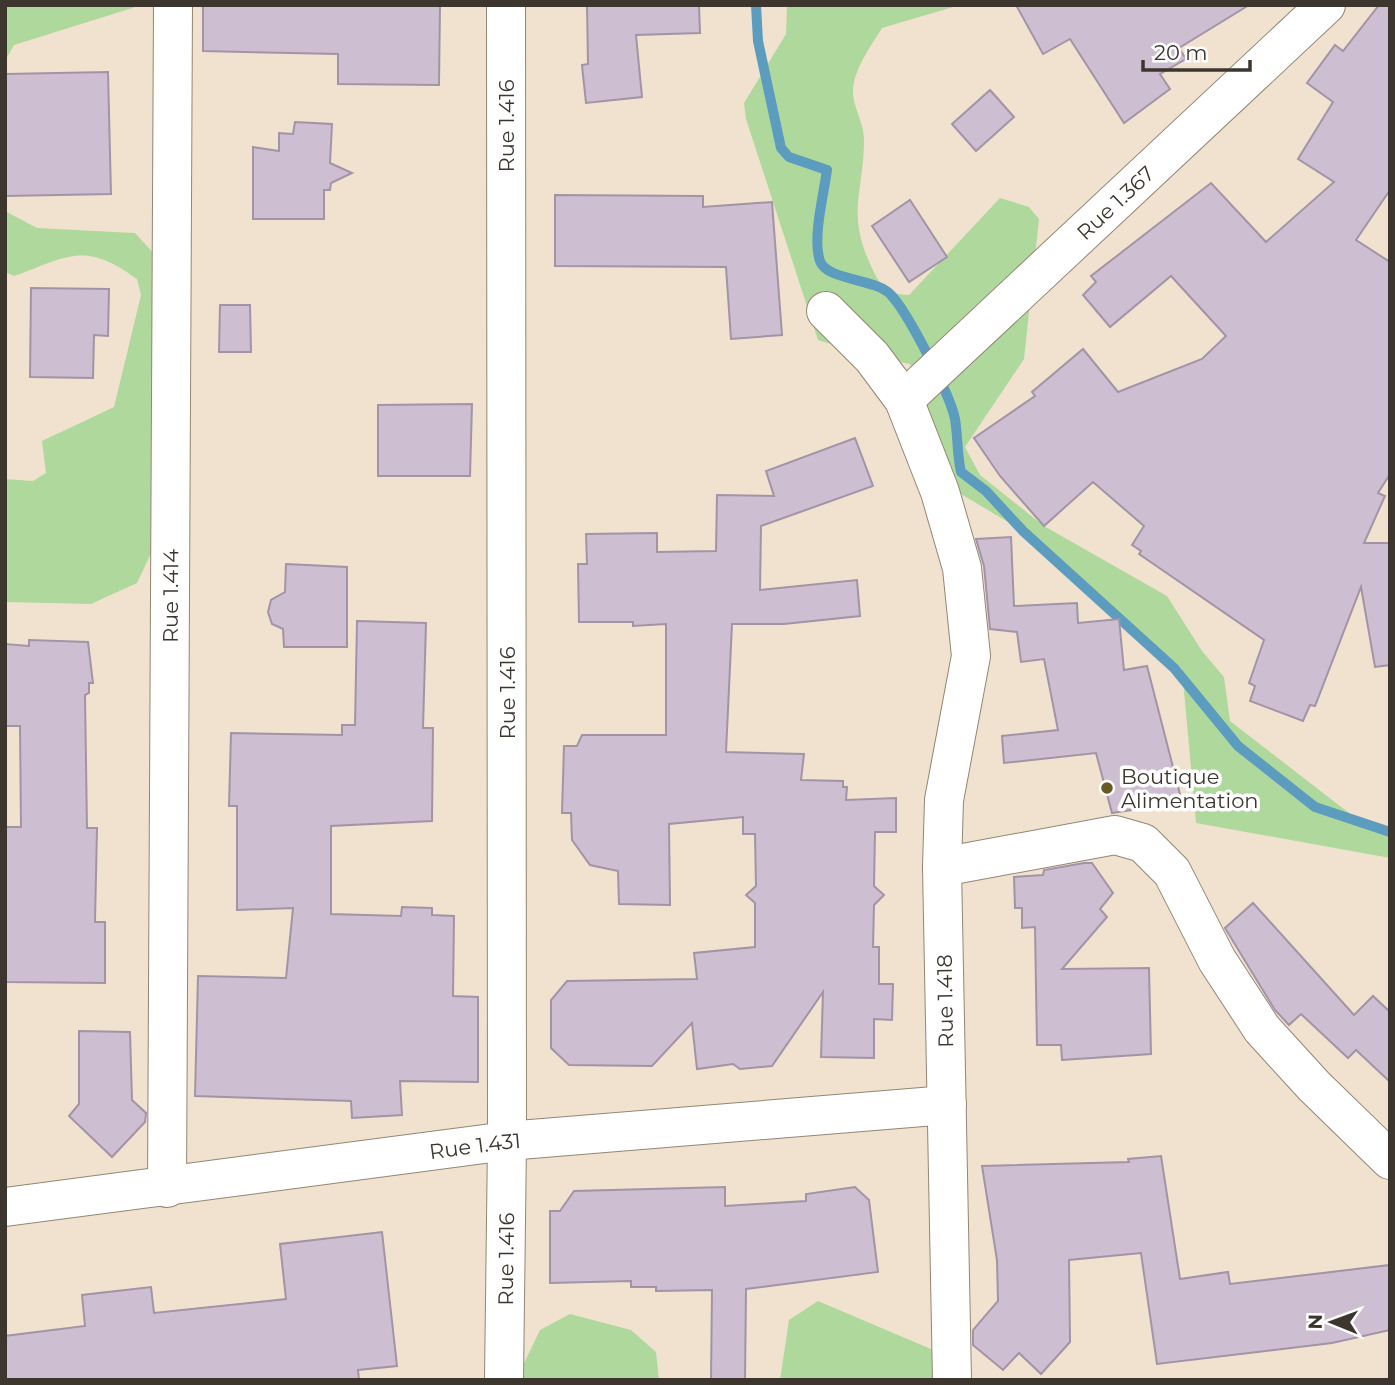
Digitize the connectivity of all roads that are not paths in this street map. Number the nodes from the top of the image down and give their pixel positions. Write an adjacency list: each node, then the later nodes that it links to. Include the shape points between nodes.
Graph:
1 (173, 5): 10 (street, Rue 1.414)
2 (506, 5): 8 (street, Rue 1.416)
3 (1326, 5): 5 (street, Rue 1.367)
4 (826, 311): 5 (street, Rue 1.418, via 872,357)
5 (904, 400): 6 (street, Rue 1.418, via 940,492 962,568 971,656 944,800)
6 (942, 867): 7 (street, Rue 1.418); 9 (street, via 1115,835 1143,843 1172,872 1217,960 1262,1029)
7 (947, 1105): 8 (street, Rue 1.431); 13 (street, Rue 1.418)
8 (508, 1141): 10 (street, Rue 1.431); 12 (street, Rue 1.416)
9 (1390, 1160)
10 (167, 1188): 11 (street, Rue 1.431)
11 (5, 1208)
12 (504, 1380)
13 (952, 1380)

